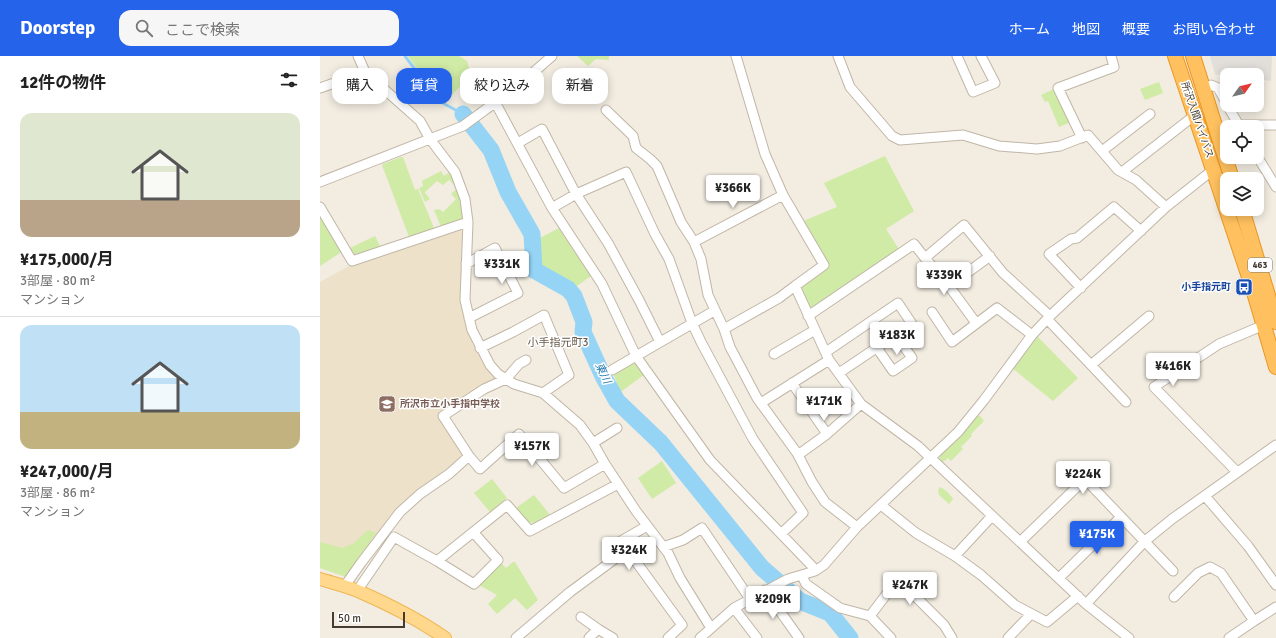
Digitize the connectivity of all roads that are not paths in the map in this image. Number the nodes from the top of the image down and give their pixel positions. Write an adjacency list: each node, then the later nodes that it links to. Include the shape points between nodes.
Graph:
1 (358, 56): 10 (street)
2 (552, 56): 11 (street)
3 (736, 56): 35 (street, via 765,154)
4 (838, 56): 24 (street, via 850,87 892,136 900,140 964,135 998,146 1037,149 1060,146)
5 (957, 56): 6 (street, via 973,92 994,83)
6 (982, 56)
7 (1110, 56): 24 (street, via 1114,67 1058,88)
8 (1175, 56): 21 (highway, 所沢入間バイパス / 463)
9 (1193, 56): 25 (highway, 所沢入間バイパス)
10 (363, 68)
11 (539, 68)
12 (332, 84): 14 (street)
13 (1211, 85): 16 (street)
14 (320, 88)
15 (388, 92): 26 (street, via 420,120)
16 (1220, 92)
17 (493, 104): 26 (street, via 463,126)
18 (496, 104): 27 (street)
19 (606, 110): 42 (street, via 633,136 636,148 657,166 682,222)
20 (1150, 114): 28 (street)
21 (1195, 115): 30 (highway, 所沢入間バイパス / 463); 31 (street)
22 (1264, 125): 23 (street)
23 (1276, 125)
24 (1082, 138): 28 (street, via 1088,135)
25 (1220, 138)
26 (430, 139): 32 (street); 40 (street, via 455,172 465,199)
27 (518, 143): 34 (street, via 542,129); 38 (street)
28 (1102, 151): 31 (street)
29 (1262, 164): 33 (street)
30 (1214, 169): 37 (street); 57 (highway, 所沢入間バイパス / 463)
31 (1122, 172): 37 (street, via 1136,180)
32 (320, 182)
33 (1276, 187)
34 (576, 194): 38 (street); 55 (street, via 626,172 669,259); 62 (street, via 608,243)
35 (783, 195): 42 (street); 46 (street, via 824,265)
36 (320, 207): 40 (street, via 352,261)
37 (1166, 207): 41 (street)
38 (552, 208): 66 (street, via 602,284)
39 (1244, 216): 57 (highway, 所沢入間バイパス / 463)
40 (468, 222): 45 (street)
41 (1141, 231): 48 (street); 48 (street, via 1114,208 1077,238 1071,239 1049,254)
42 (694, 242): 49 (street)
43 (990, 256): 44 (street, via 964,225); 47 (street); 54 (street)
44 (924, 258): 47 (street); 51 (street, via 914,244)
45 (466, 264): 53 (street, via 465,300); 53 (street, via 494,248 518,293)
46 (795, 286): 51 (street); 58 (street)
47 (949, 286): 56 (street)
48 (1081, 288): 54 (street)
49 (714, 311): 55 (street); 58 (street)
50 (932, 312): 56 (street, via 952,342)
51 (808, 316): 59 (street)
52 (1149, 316): 69 (street)
53 (469, 318): 63 (street)
54 (1049, 318): 61 (street); 69 (street)
55 (692, 323): 62 (street); 96 (street, via 753,439 803,513)
56 (976, 323): 61 (street, via 997,308)
57 (1270, 324): 70 (highway, 所沢入間バイパス / 463); 87 (street, via 1219,344 1154,387)
58 (724, 329): 77 (street, via 730,347)
59 (815, 330): 65 (street); 67 (street)
60 (896, 335): 64 (street); 64 (street, via 912,358 893,371); 67 (street, via 912,324 898,303)
61 (1032, 335): 85 (street, via 958,432)
62 (660, 342): 66 (street)
63 (480, 348): 73 (street, via 490,365); 75 (street, via 544,314 569,375)
64 (877, 348): 72 (street)
65 (774, 354)
66 (636, 356): 71 (street); 96 (street, via 710,460)
67 (827, 356): 72 (street); 74 (street)
68 (526, 360): 73 (street)
69 (1091, 365): 76 (street)
70 (1276, 366)
71 (612, 370)
72 (839, 373): 78 (street)
73 (506, 379): 75 (street); 84 (street, via 484,389 443,416)
74 (792, 383): 77 (street); 80 (street)
75 (543, 393): 81 (street, via 580,425)
76 (1126, 402)
77 (761, 403): 83 (street)
78 (861, 404): 80 (street); 85 (street, via 918,446)
79 (617, 428): 81 (street)
80 (827, 434): 83 (street)
81 (593, 443): 86 (street)
82 (1276, 445): 87 (street)
83 (798, 455): 94 (street, via 825,502)
84 (469, 456): 86 (street, via 480,469 518,434 564,488); 109 (street, via 400,512)
85 (931, 459): 90 (street); 91 (street)
86 (605, 464): 88 (street)
87 (1237, 472): 89 (street)
88 (618, 484): 93 (street); 95 (street, via 530,531 507,505)
89 (1205, 496): 97 (street); 108 (street, via 1248,546)
90 (881, 505): 94 (street); 101 (street, via 916,533)
91 (992, 516): 98 (street); 101 (street)
92 (1121, 516): 97 (street); 98 (street, via 1085,479); 106 (street)
93 (647, 526): 99 (street); 100 (street, via 621,541)
94 (857, 527): 103 (street, via 824,565)
95 (473, 532): 102 (street); 102 (street, via 498,560 474,584)
96 (781, 534): 103 (street)
97 (1145, 541): 104 (street); 115 (street)
98 (1020, 542): 106 (street)
99 (663, 547): 114 (street, via 683,540 702,528); 123 (street)
100 (628, 550): 125 (street, via 570,592); 128 (street, via 682,625)
101 (955, 556): 118 (street, via 1015,605)
102 (437, 561): 111 (street, via 394,537)
103 (815, 571): 105 (street)
104 (1173, 571)
105 (802, 576): 110 (street, via 788,579); 119 (street, via 806,584 840,608)
106 (1059, 578): 112 (street)
107 (320, 579): 109 (main road)
108 (1276, 585)
109 (344, 587): 111 (main road)
110 (765, 590): 114 (street); 130 (street)
111 (357, 591): 124 (main road, via 393,607)
112 (1078, 596): 115 (street); 118 (street, via 1047,622)
113 (1174, 597): 121 (street, via 1198,573 1210,567 1221,573)
114 (750, 599): 117 (street)
115 (1086, 604): 134 (street)
116 (1276, 607): 121 (street)
117 (734, 608): 123 (street); 129 (street)
118 (1031, 614): 133 (street)
119 (870, 616): 131 (street); 132 (street, via 898,578 944,625)
120 (581, 617): 122 (street)
121 (1254, 621): 135 (street)
122 (598, 629): 126 (street); 127 (street)
123 (707, 634)
124 (445, 638)
125 (516, 638)
126 (589, 638)
127 (613, 638)
128 (668, 638)
129 (757, 638)
130 (799, 638)
131 (891, 638)
132 (952, 638)
133 (1008, 638)
134 (1129, 638)
135 (1229, 638)

